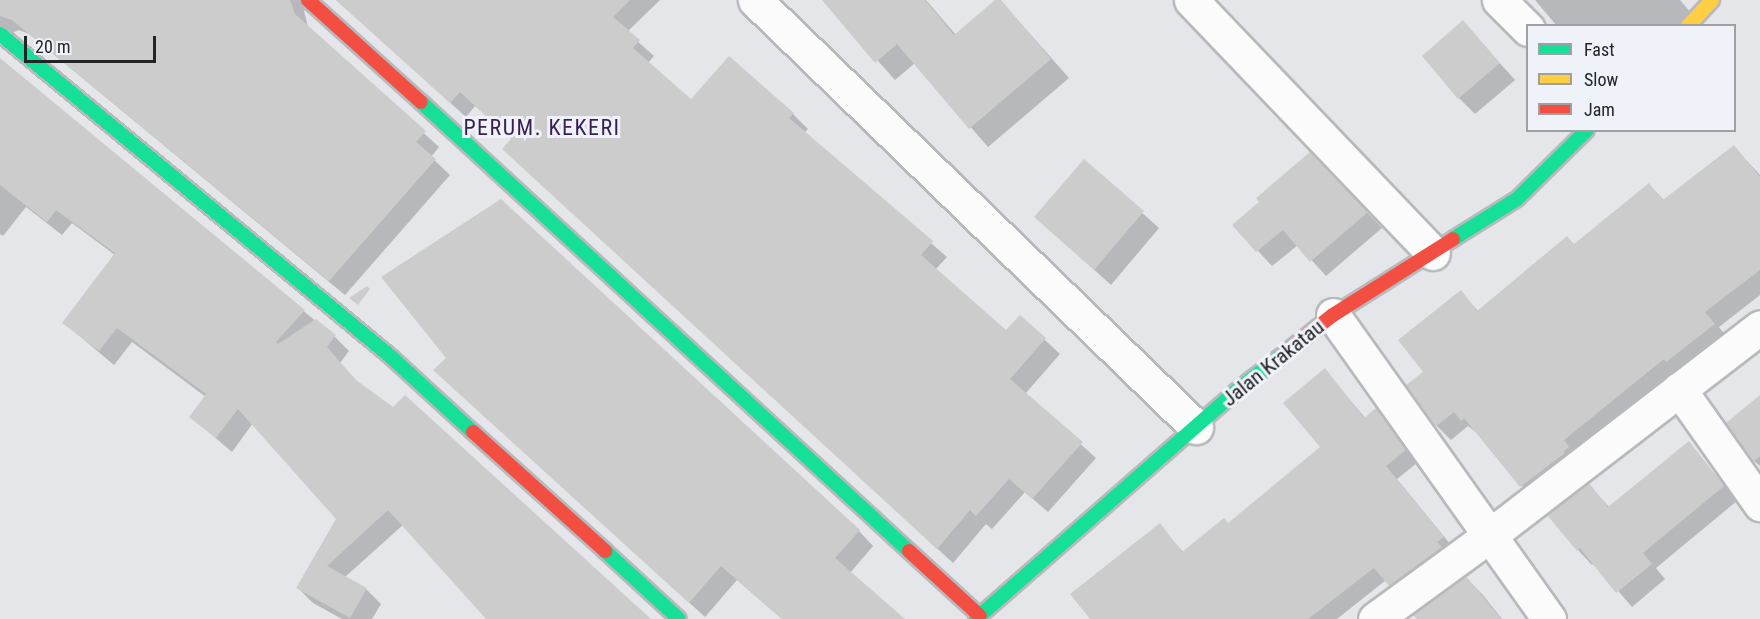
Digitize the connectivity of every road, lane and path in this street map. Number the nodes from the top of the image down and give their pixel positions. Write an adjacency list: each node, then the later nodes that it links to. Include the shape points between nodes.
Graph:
1 (308, 0): 17 (street, via 518,189)
2 (755, 0): 14 (street)
3 (1191, 0): 10 (street)
4 (1499, 0): 7 (street)
5 (1712, 0): 6 (street)
6 (1690, 24)
7 (1526, 28)
8 (0, 34): 18 (street, via 390,356)
9 (1585, 132): 10 (street, Jalan Krakatau, via 1516,199)
10 (1433, 253): 11 (street, Jalan Krakatau)
11 (1333, 315): 14 (street, Jalan Krakatau); 16 (street)
12 (1760, 327): 13 (street)
13 (1679, 389): 15 (street); 16 (street)
14 (1196, 427): 17 (street, Jalan Krakatau)
15 (1760, 504)
16 (1489, 536): 19 (street); 20 (street)
17 (978, 617)
18 (680, 619)
19 (1375, 619)
20 (1549, 619)

